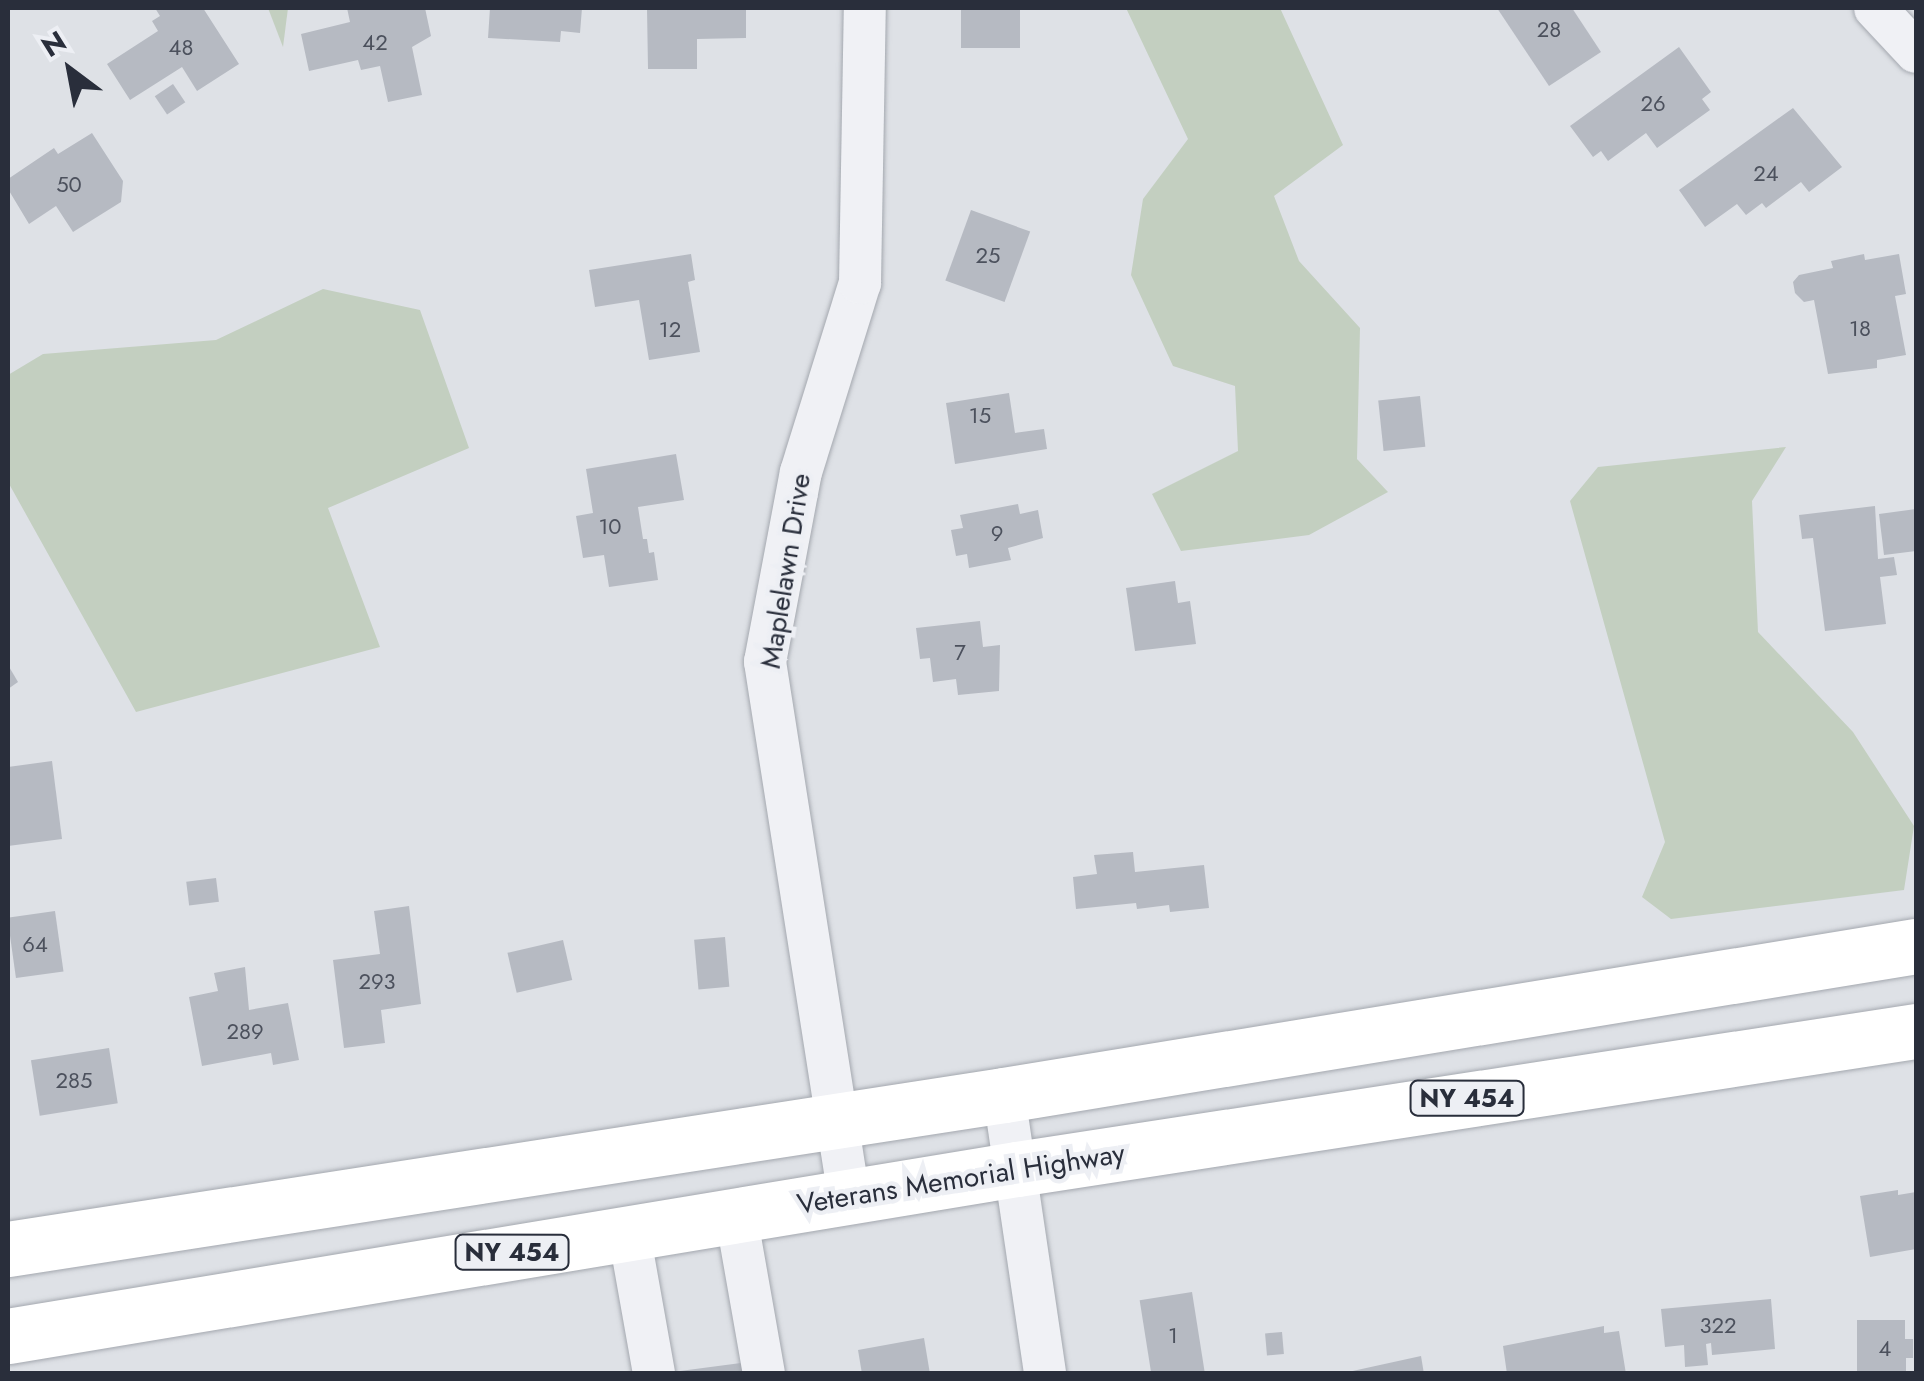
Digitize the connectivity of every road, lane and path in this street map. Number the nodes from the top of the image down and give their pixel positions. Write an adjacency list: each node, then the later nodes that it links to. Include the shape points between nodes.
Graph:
1 (865, 8): 7 (street, Maplelawn Drive, via 860,284 800,472 765,662)
2 (1875, 8): 3 (street)
3 (1916, 52)
4 (1916, 946): 6 (main road)
5 (1916, 1031): 8 (main road, Veterans Memorial Highway / NY 454)
6 (1004, 1095): 7 (main road); 8 (street)
7 (835, 1119): 9 (street, Maplelawn Drive); 12 (main road)
8 (1017, 1169): 9 (main road, Veterans Memorial Highway / NY 454); 16 (street)
9 (849, 1197): 10 (main road, Veterans Memorial Highway / NY 454)
10 (736, 1216): 11 (main road, Veterans Memorial Highway / NY 454); 15 (street)
11 (629, 1233): 13 (main road, Veterans Memorial Highway / NY 454); 14 (street)
12 (8, 1249)
13 (8, 1336)
14 (654, 1374)
15 (764, 1374)
16 (1044, 1374)

